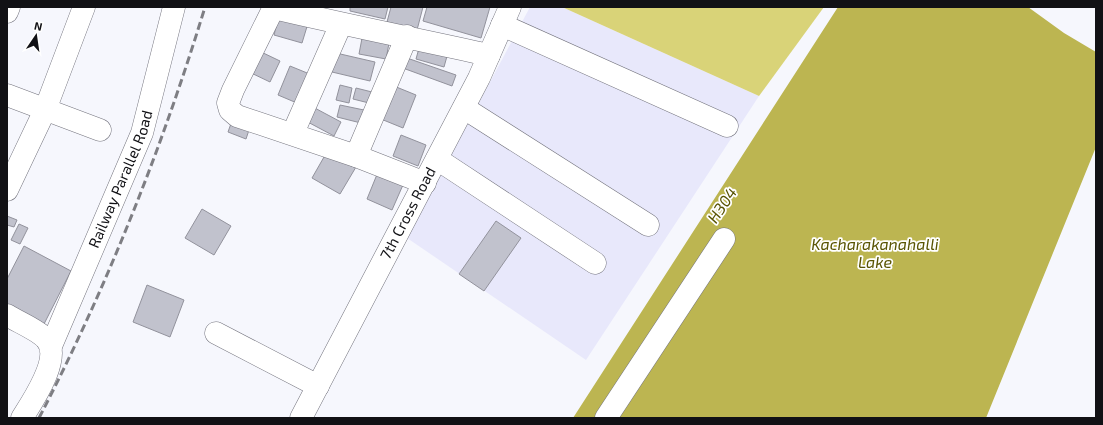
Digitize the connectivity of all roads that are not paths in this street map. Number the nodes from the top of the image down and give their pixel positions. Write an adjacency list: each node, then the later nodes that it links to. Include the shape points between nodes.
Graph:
1 (9, 7): 5 (street)
2 (84, 7): 12 (street)
3 (174, 7): 25 (street, Railway Parallel Road, via 142,133)
4 (274, 7): 7 (street); 15 (street, via 228,104 230,110 238,116)
5 (7, 12)
6 (506, 16): 9 (street, 7th Cross Road); 13 (street)
7 (341, 24): 8 (street); 15 (street)
8 (406, 36): 9 (street); 16 (street)
9 (489, 55): 11 (street, 7th Cross Road)
10 (7, 95): 12 (street)
11 (464, 108): 17 (street, 7th Cross Road); 20 (street)
12 (45, 110): 14 (street); 19 (street)
13 (727, 126)
14 (100, 130)
15 (293, 133): 16 (street)
16 (356, 156): 18 (street)
17 (437, 159): 18 (street, 7th Cross Road); 22 (street)
18 (425, 183): 26 (street, 7th Cross Road)
19 (7, 190)
20 (648, 225)
21 (724, 239): 29 (street)
22 (595, 263)
23 (8, 318): 25 (street, via 46,339)
24 (216, 333): 26 (street)
25 (51, 346): 27 (street, Railway Parallel Road, via 50,363 41,388)
26 (318, 386): 28 (street, 7th Cross Road)
27 (22, 418)
28 (301, 418)
29 (606, 418)

